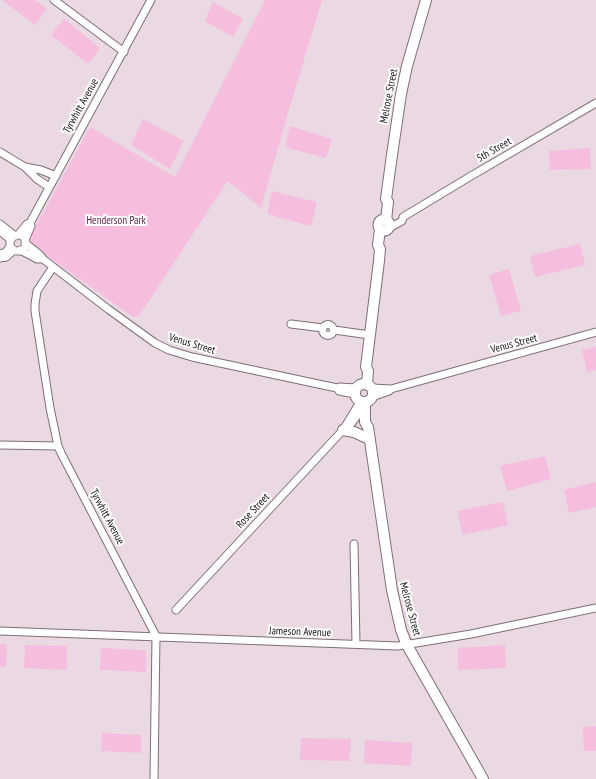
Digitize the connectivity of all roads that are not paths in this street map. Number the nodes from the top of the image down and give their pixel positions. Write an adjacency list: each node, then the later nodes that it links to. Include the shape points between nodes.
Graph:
1 (54, 0): 4 (street)
2 (151, 0): 4 (street, Tyrwhitt Avenue)
3 (426, 0): 12 (street, Melrose Street, via 401,94 386,199 383,202)
4 (124, 52): 8 (street, Tyrwhitt Avenue)
5 (596, 103): 12 (street, 5th Street, via 404,218 400,217)
6 (0, 152): 7 (street)
7 (25, 166): 8 (street); 9 (street)
8 (56, 176): 9 (street, Tyrwhitt Avenue)
9 (49, 188): 10 (street, Tyrwhitt Avenue)
10 (30, 223): 14 (street, Tyrwhitt Avenue); 15 (street, Tyrwhitt Avenue)
11 (0, 224): 15 (street, Venus Street)
12 (385, 225): 22 (street, Melrose Street, via 378,245 380,249)
13 (0, 231): 15 (street, Venus Street)
14 (25, 242): 15 (street, Venus Street, via 21,236); 15 (street, Tyrwhitt Avenue, via 23,249); 18 (street, Venus Street)
15 (15, 243): 16 (street); 17 (street, via 6,257); 18 (street, Venus Street, via 37,259)
16 (0, 254)
17 (0, 258)
18 (43, 260): 19 (street, Venus Street)
19 (53, 267): 23 (street, Venus Street, via 120,318 169,350 336,388 339,391); 27 (street, Tyrwhitt Avenue, via 37,291 35,311)
20 (291, 324): 22 (street, via 323,328 328,324 334,330)
21 (596, 332): 23 (street, Venus Street, via 389,391)
22 (370, 335): 23 (street, Melrose Street, via 364,371)
23 (364, 394): 24 (street, Rose Street, via 355,421); 25 (street, Melrose Street, via 370,421)
24 (345, 428): 25 (street); 30 (street, Rose Street)
25 (369, 439): 34 (street, Melrose Street, via 397,617)
26 (0, 444): 27 (street)
27 (58, 446): 32 (street, Tyrwhitt Avenue)
28 (354, 544): 33 (street)
29 (596, 608): 34 (street, Jameson Avenue)
30 (176, 610)
31 (0, 631): 32 (street, Jameson Avenue)
32 (156, 636): 33 (street, Jameson Avenue); 35 (street, Tyrwhitt Avenue)
33 (356, 644): 34 (street, Jameson Avenue)
34 (408, 645): 36 (street, Melrose Street)
35 (154, 779)
36 (483, 779)

